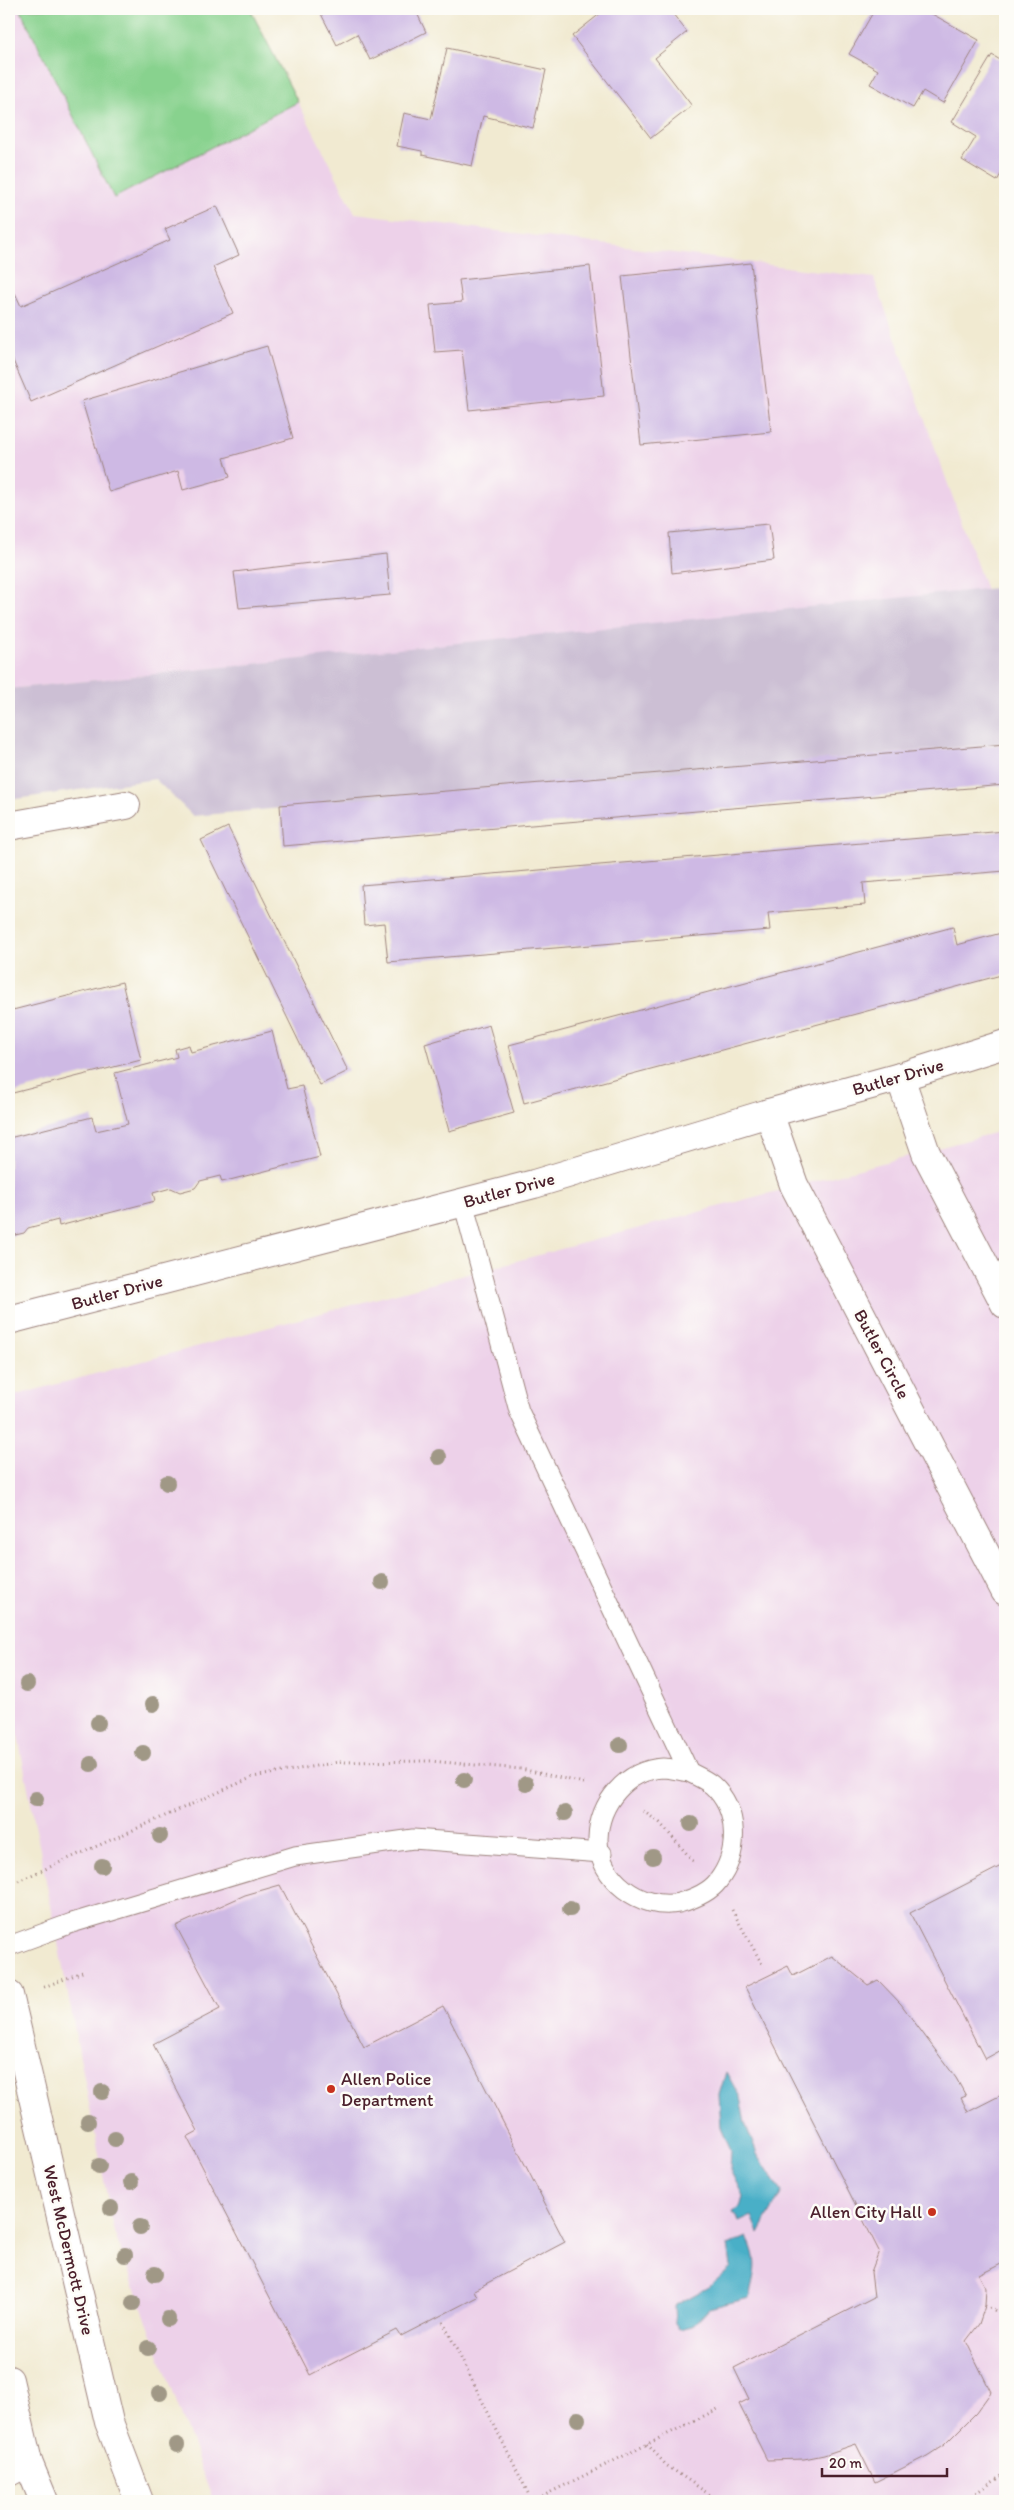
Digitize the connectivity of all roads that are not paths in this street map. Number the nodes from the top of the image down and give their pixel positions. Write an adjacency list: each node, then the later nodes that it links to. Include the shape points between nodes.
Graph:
1 (126, 805): 2 (street)
2 (9, 826)
3 (1005, 1044): 4 (street, Butler Drive)
4 (900, 1077): 5 (street, Butler Drive); 7 (street, via 926,1153)
5 (769, 1113): 6 (street, Butler Drive, via 534,1184); 9 (street, Butler Circle, via 794,1185)
6 (463, 1202): 8 (street, Butler Drive); 10 (lane, via 519,1411)
7 (1005, 1304)
8 (9, 1320)
9 (1005, 1591)
10 (689, 1772): 11 (lane, via 663,1768 637,1774 616,1790 602,1813 598,1840); 11 (lane, via 713,1786 728,1808 734,1833 731,1860 717,1883 696,1899 670,1905 644,1901 621,1887 605,1865)
11 (602, 1853): 12 (lane, via 413,1839 295,1856 72,1923)
12 (9, 1946)
13 (9, 1995): 17 (street, West McDermott Drive, via 109,2422)
14 (9, 2380): 15 (street)
15 (18, 2467): 16 (street)
16 (44, 2501)
17 (139, 2501)

